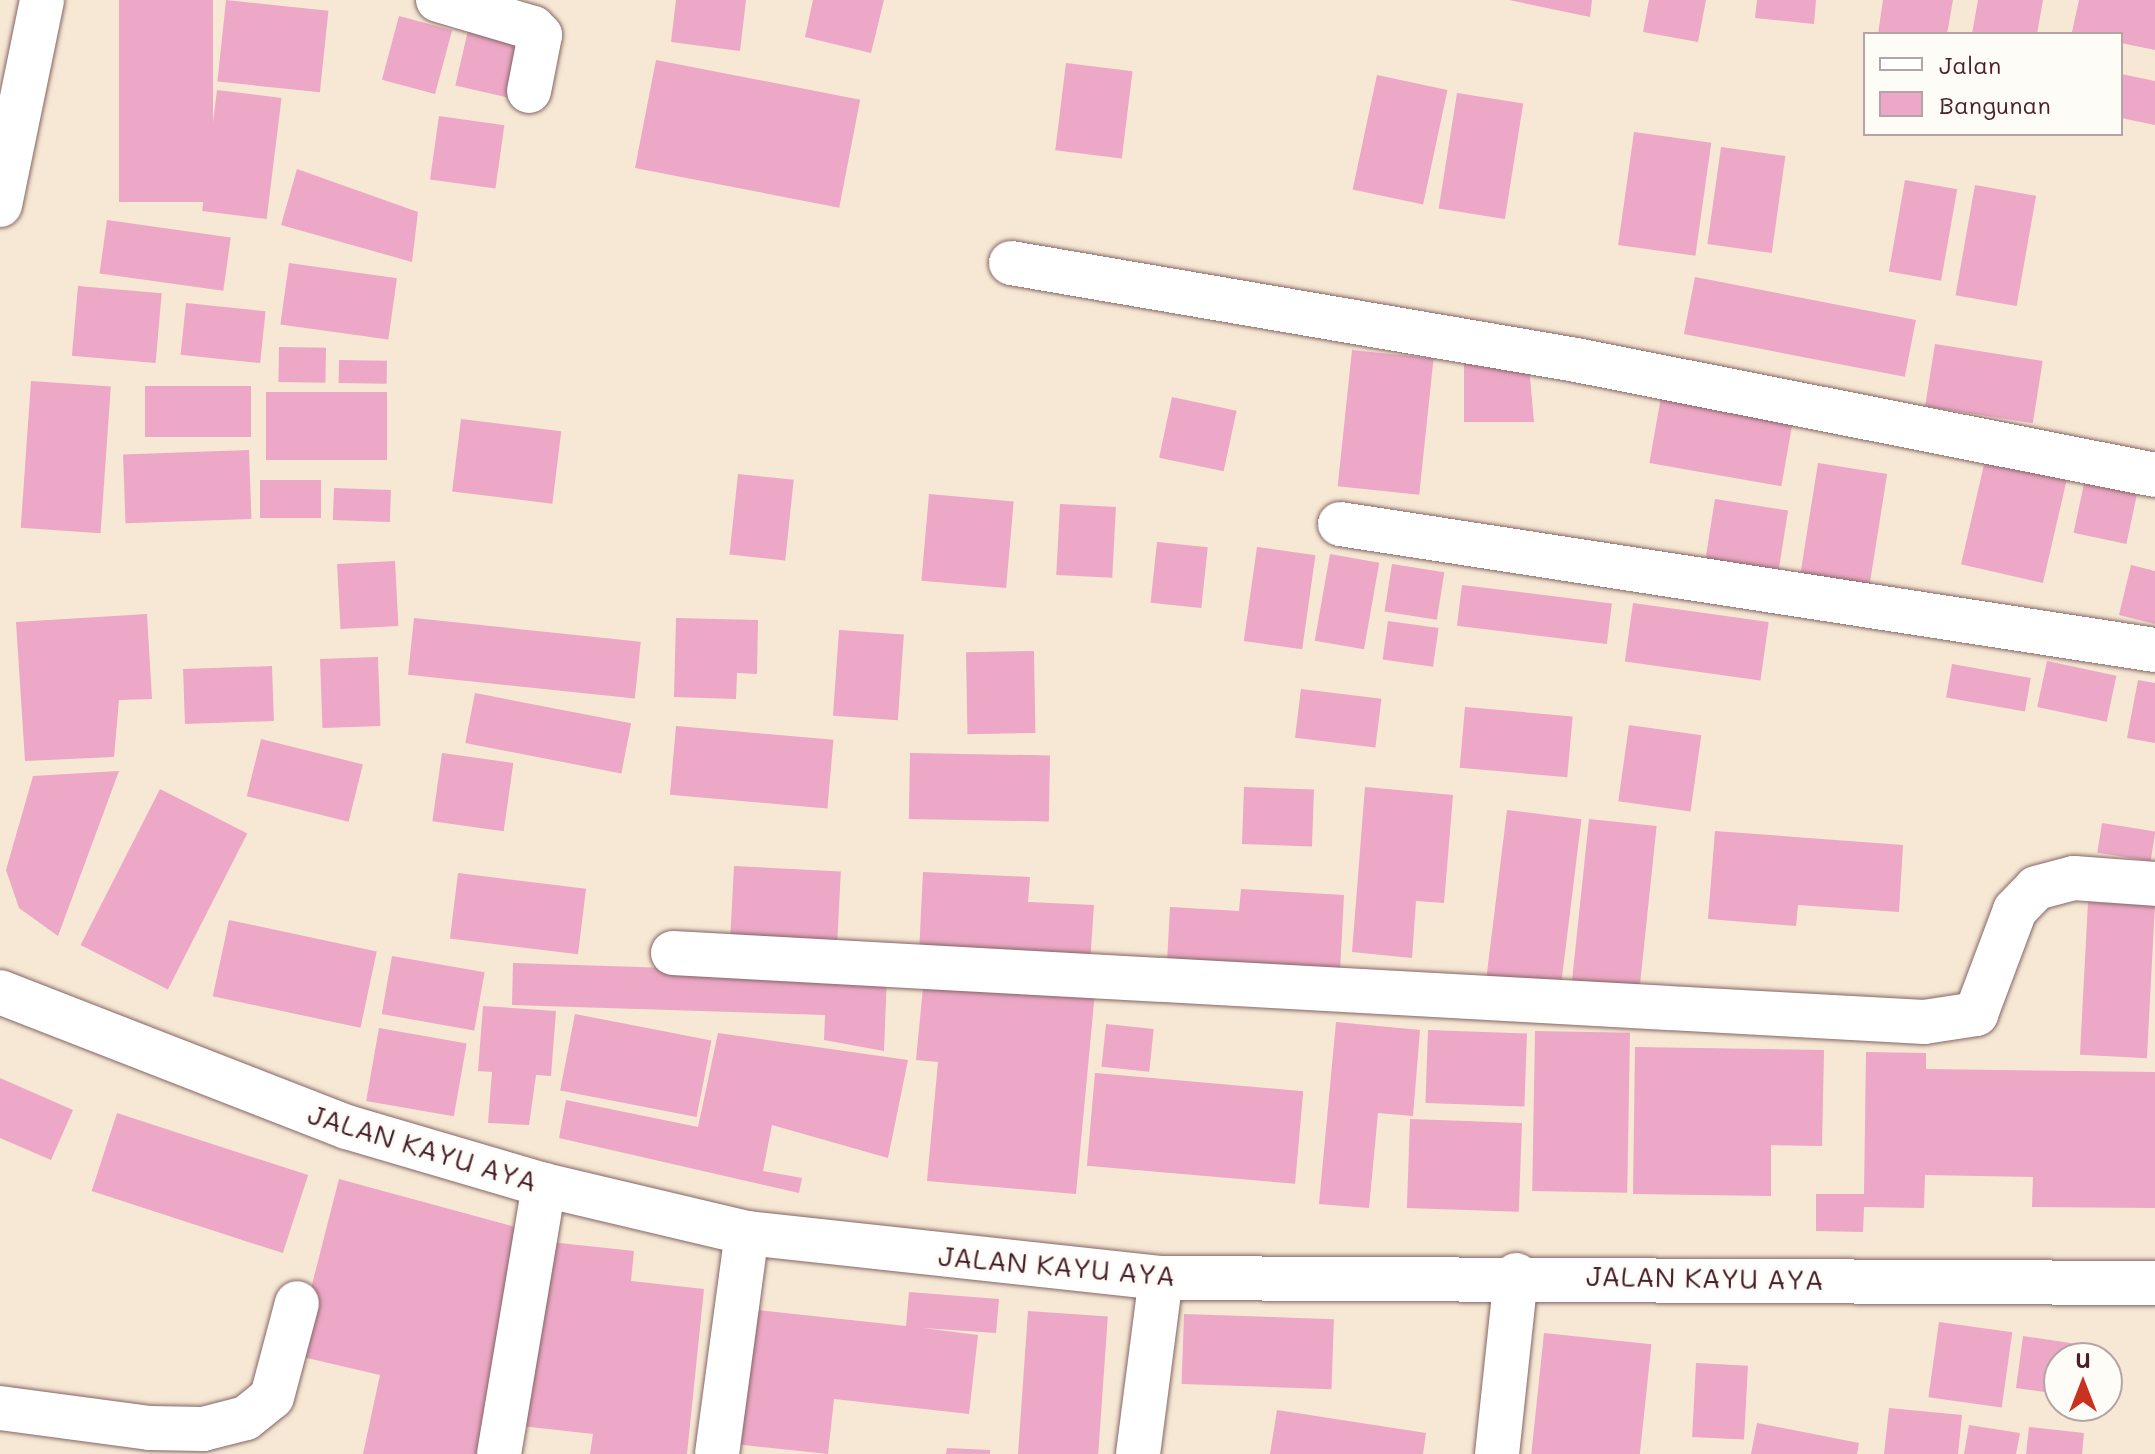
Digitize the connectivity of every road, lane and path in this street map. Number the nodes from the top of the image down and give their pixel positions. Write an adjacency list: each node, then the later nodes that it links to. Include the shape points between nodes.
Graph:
1 (42, 0): 4 (street)
2 (438, 0): 3 (street, via 540,35)
3 (529, 91)
4 (0, 205)
5 (1011, 263): 6 (street, via 1576,360)
6 (2155, 475)
7 (1340, 524): 8 (street)
8 (2155, 650)
9 (2155, 884): 10 (street, via 2074,878 2036,888 2015,910 1976,1014 1924,1022)
10 (673, 953)
11 (0, 992): 12 (street, JALAN KAYU AYA, via 347,1127)
12 (544, 1185): 13 (street, JALAN KAYU AYA); 19 (street)
13 (747, 1233): 15 (street, JALAN KAYU AYA); 20 (street)
14 (1516, 1275): 15 (street, JALAN KAYU AYA); 16 (street, JALAN KAYU AYA); 22 (street)
15 (1161, 1278): 21 (street)
16 (2155, 1283)
17 (297, 1303): 18 (street, via 272,1397 246,1418 203,1429 150,1428)
18 (0, 1408)
19 (499, 1454)
20 (717, 1454)
21 (1138, 1454)
22 (1497, 1454)

